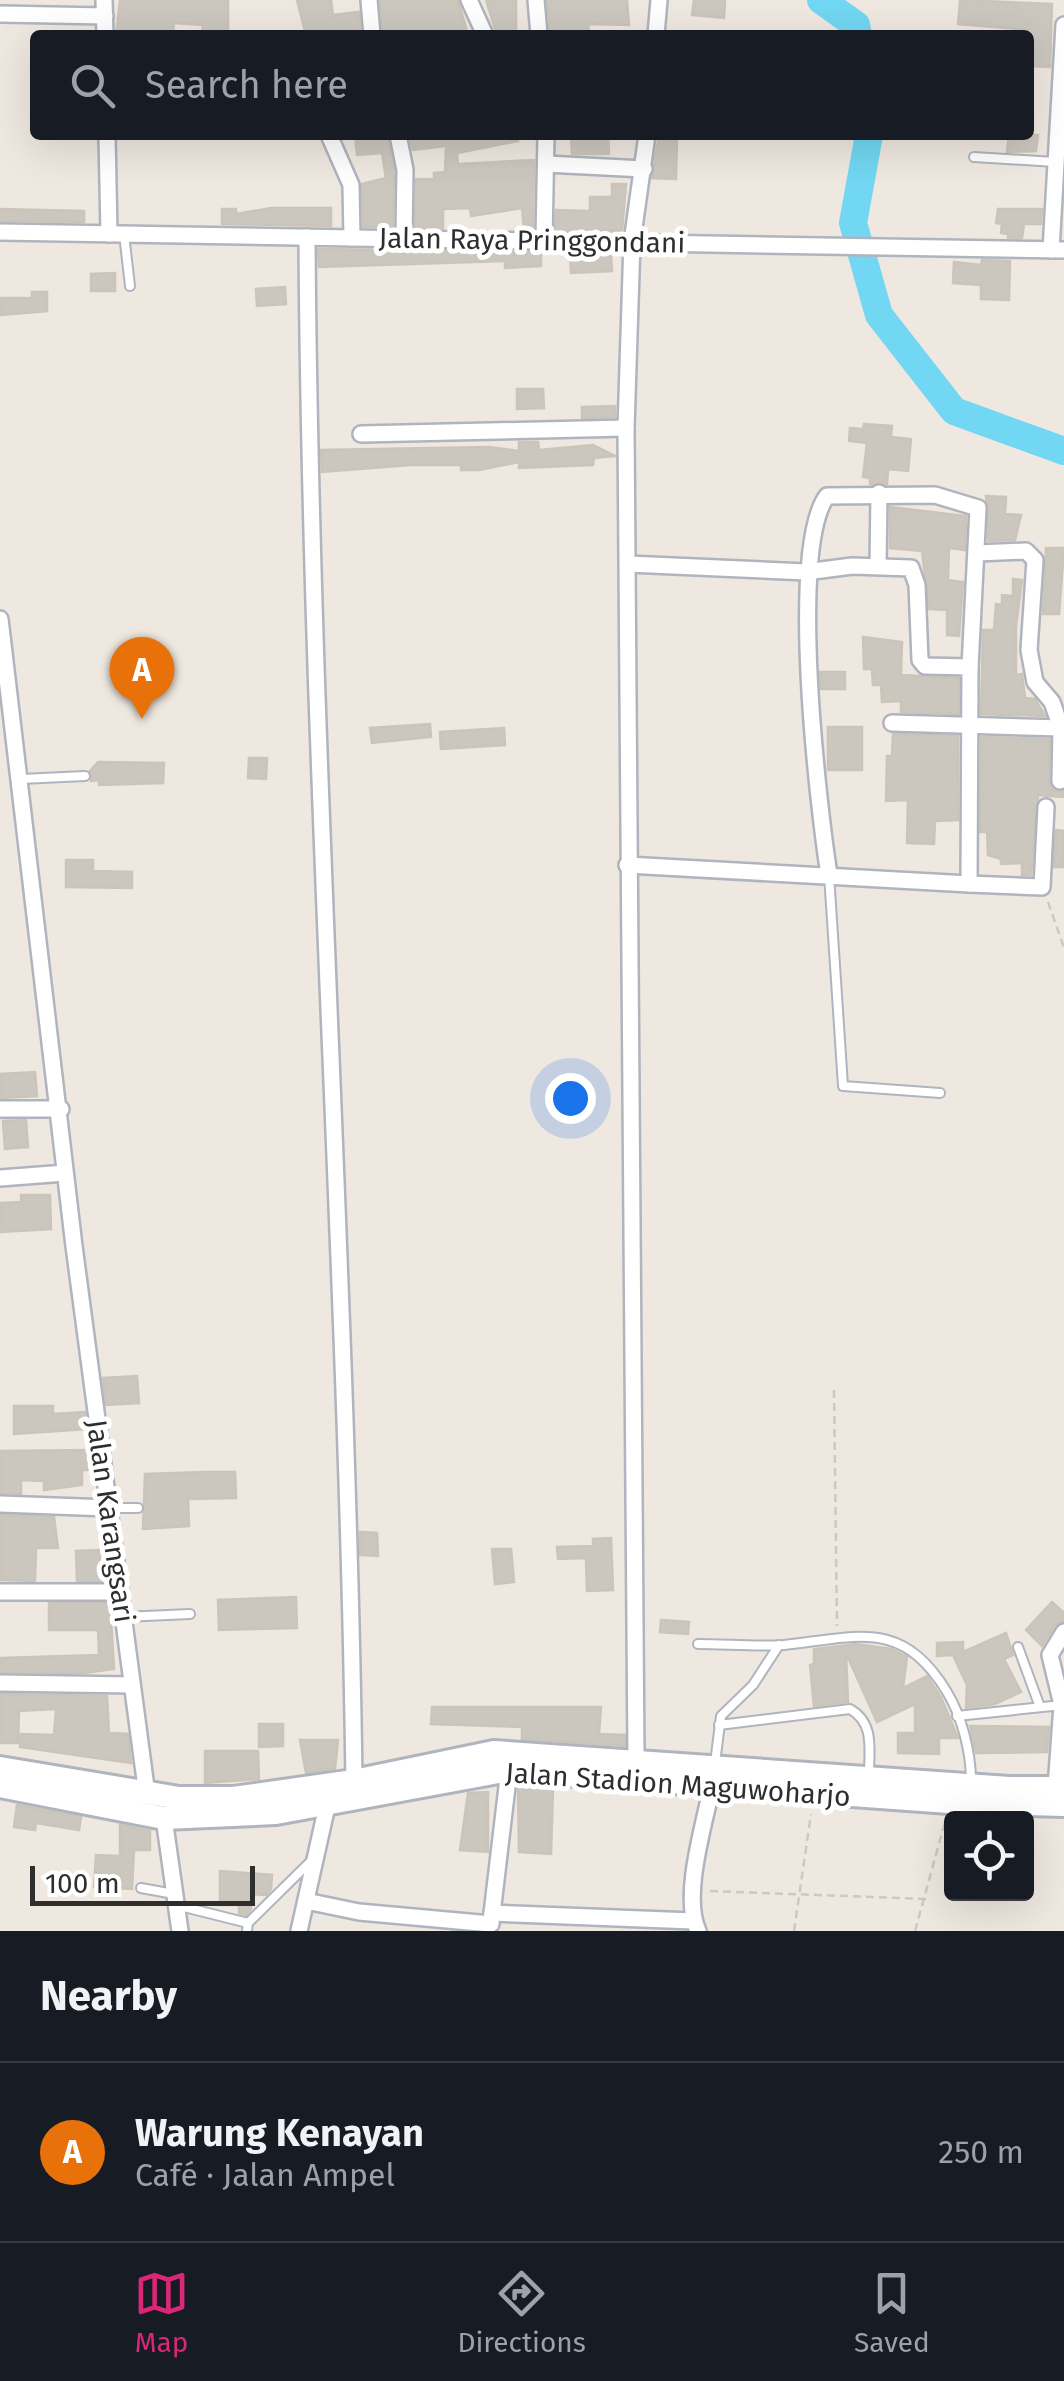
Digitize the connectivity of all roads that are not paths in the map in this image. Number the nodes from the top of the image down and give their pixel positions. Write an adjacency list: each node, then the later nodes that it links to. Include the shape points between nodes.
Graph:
1 (369, 0): 8 (street)
2 (469, 0): 9 (street)
3 (536, 0): 10 (street)
4 (659, 0): 11 (street)
5 (104, 8): 6 (street)
6 (0, 14)
7 (1064, 25): 12 (street)
8 (372, 30)
9 (483, 30)
10 (539, 30)
11 (656, 30)
12 (1063, 72): 21 (street)
13 (108, 140): 23 (street)
14 (331, 140): 26 (street, via 350,186)
15 (399, 140): 25 (street, via 406,170)
16 (546, 140): 19 (street)
17 (647, 140): 20 (street)
18 (974, 157): 21 (lane)
19 (546, 164): 20 (street); 27 (street)
20 (644, 169): 28 (street)
21 (1058, 174): 29 (street)
22 (0, 232): 23 (street, Jalan Raya Pringgondani)
23 (117, 234): 24 (street, Jalan Raya Pringgondani); 30 (lane)
24 (307, 237): 26 (street, Jalan Raya Pringgondani); 80 (street)
25 (404, 237): 26 (street, Jalan Raya Pringgondani); 27 (street, Jalan Raya Pringgondani)
26 (352, 238)
27 (544, 240): 28 (street, Jalan Raya Pringgondani)
28 (632, 242): 29 (street, Jalan Raya Pringgondani); 31 (street)
29 (1058, 250)
30 (130, 286)
31 (626, 428): 32 (street); 35 (street)
32 (361, 434)
33 (879, 493): 34 (street, via 936,495 975,506); 36 (street); 37 (street, via 827,496)
34 (977, 553): 39 (street); 42 (street, via 1023,550 1033,556 1032,669)
35 (628, 564): 37 (street); 48 (street)
36 (878, 566): 37 (street); 39 (street, via 903,566 916,575 922,664)
37 (806, 572): 49 (street)
38 (0, 618): 43 (street, Jalan Karangsari)
39 (970, 667): 41 (street)
40 (892, 724): 41 (street)
41 (969, 725): 42 (street); 50 (street)
42 (1062, 728): 46 (street)
43 (7, 731): 45 (street, Jalan Karangsari)
44 (85, 776): 45 (lane)
45 (21, 779): 52 (street, Jalan Karangsari)
46 (1060, 781)
47 (1046, 807): 50 (street, via 1042,886)
48 (627, 865): 49 (street); 75 (street)
49 (829, 875): 50 (street); 51 (lane, via 844,1086)
50 (969, 884)
51 (940, 1092)
52 (61, 1109): 53 (street); 54 (street, Jalan Karangsari)
53 (0, 1110)
54 (65, 1173): 55 (street); 57 (street, Jalan Karangsari)
55 (0, 1178)
56 (0, 1504): 57 (street)
57 (109, 1508): 58 (lane); 60 (street, Jalan Karangsari)
58 (138, 1508)
59 (0, 1592): 60 (street)
60 (120, 1592): 62 (street, Jalan Karangsari)
61 (190, 1614): 62 (lane)
62 (123, 1617): 70 (street, Jalan Karangsari)
63 (1064, 1632): 67 (street, via 1050,1655)
64 (698, 1644): 65 (lane)
65 (779, 1645): 73 (lane, via 878,1638 922,1656); 74 (lane)
66 (1018, 1647): 68 (lane)
67 (1052, 1671): 68 (lane); 71 (street)
68 (1029, 1674): 72 (lane)
69 (0, 1684): 70 (street)
70 (132, 1685): 85 (street, Jalan Karangsari)
71 (1062, 1706): 72 (lane); 84 (street)
72 (1040, 1707): 73 (lane)
73 (957, 1716): 81 (lane)
74 (719, 1725): 78 (lane); 79 (lane, via 850,1710 868,1729)
75 (636, 1759): 78 (main road, Jalan Stadion Maguwoharjo); 80 (main road, Jalan Stadion Maguwoharjo, via 494,1752)
76 (0, 1768): 83 (main road, Jalan Stadion Maguwoharjo)
77 (509, 1770): 78 (main road, Jalan Stadion Maguwoharjo); 86 (main road, Jalan Stadion Maguwoharjo); 93 (street)
78 (714, 1775): 79 (main road, Jalan Stadion Maguwoharjo); 84 (main road, Jalan Stadion Maguwoharjo, via 948,1802); 94 (street, via 694,1890)
79 (869, 1778): 81 (main road, Jalan Stadion Maguwoharjo)
80 (354, 1781): 87 (main road, Jalan Stadion Maguwoharjo)
81 (971, 1785): 84 (main road, Jalan Stadion Maguwoharjo)
82 (0, 1786): 83 (main road, Jalan Stadion Maguwoharjo)
83 (79, 1793): 85 (main road, Jalan Stadion Maguwoharjo); 88 (main road, Jalan Stadion Maguwoharjo)
84 (1061, 1794)
85 (147, 1795): 87 (main road, Jalan Stadion Maguwoharjo)
86 (327, 1806): 87 (main road, Jalan Stadion Maguwoharjo); 89 (street)
87 (233, 1808): 88 (main road, Jalan Stadion Maguwoharjo)
88 (164, 1818): 91 (street)
89 (316, 1856): 92 (street); 95 (lane)
90 (141, 1888): 91 (lane)
91 (175, 1900): 95 (lane); 96 (street)
92 (306, 1901): 93 (street); 97 (street)
93 (491, 1923): 94 (street)
94 (696, 1926)
95 (247, 1927)
96 (180, 1931)
97 (300, 1931)

